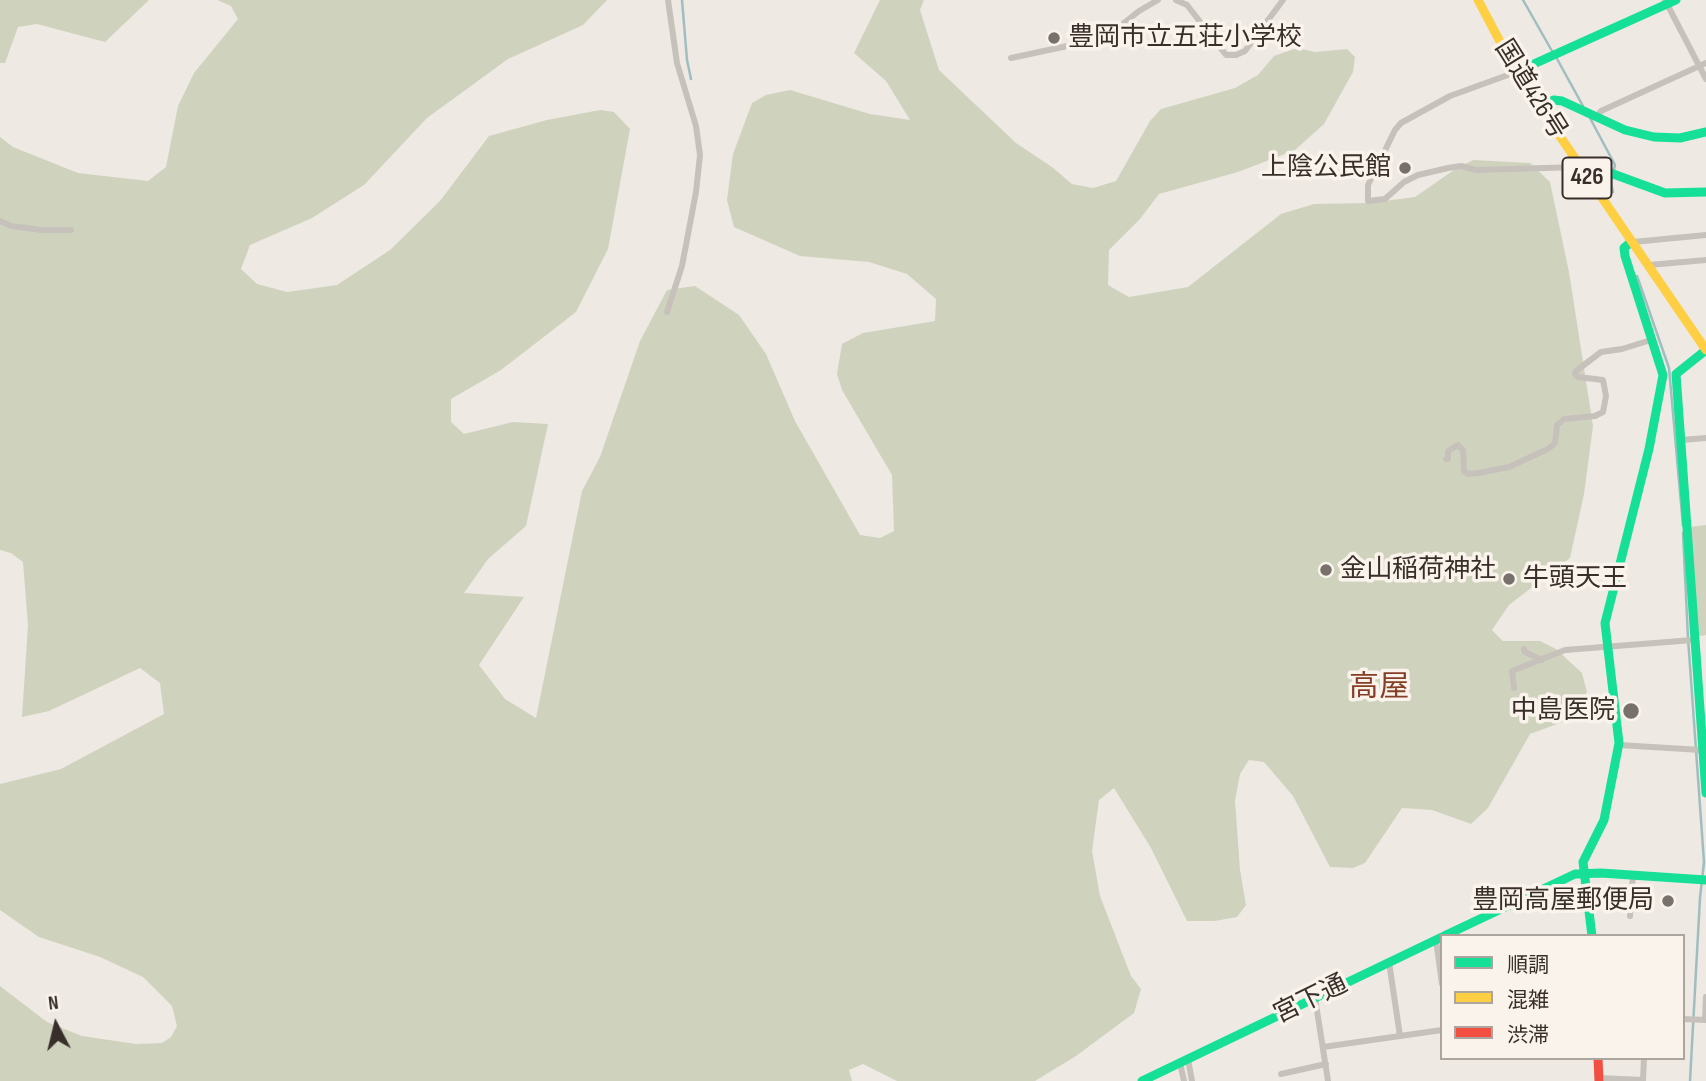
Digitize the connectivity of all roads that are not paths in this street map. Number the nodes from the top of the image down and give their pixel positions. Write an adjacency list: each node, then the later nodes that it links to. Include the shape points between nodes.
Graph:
1 (668, 0): 23 (street, via 677,63 700,155 682,266)
2 (1158, 0): 7 (street, via 1105,38)
3 (1176, 0): 4 (street, via 1187,5 1226,55 1245,51)
4 (1283, 0)
5 (1478, 0): 9 (main road, 国道426号 / 426)
6 (1669, 1): 8 (street); 9 (main road)
7 (1011, 58)
8 (1703, 65): 10 (street); 12 (street)
9 (1516, 72): 11 (main road, 国道426号 / 426); 14 (street, via 1450,96 1401,123 1368,185 1368,201 1385,199 1418,175 1448,168)
10 (1706, 79)
11 (1539, 106): 12 (main road, via 1557,100); 14 (main road, 国道426号 / 426)
12 (1596, 116): 13 (main road, via 1654,137)
13 (1706, 132)
14 (1580, 167): 15 (main road, 国道426号 / 426)
15 (1588, 180): 16 (main road, via 1602,171 1665,193); 20 (main road, 国道426号 / 426)
16 (1706, 192)
17 (0, 221): 18 (street, via 42,230)
18 (71, 230)
19 (1706, 234): 20 (street)
20 (1631, 242): 22 (main road, 国道426号 / 426); 24 (main road, via 1624,253)
21 (1706, 260): 22 (street)
22 (1647, 265): 25 (main road, 国道426号 / 426)
23 (667, 312)
24 (1651, 340): 28 (street, via 1601,352 1576,371 1577,377 1603,380 1603,412 1564,419 1548,449 1509,467 1478,473 1464,471 1461,446 1450,448); 31 (main road, via 1663,375 1649,449 1609,599)
25 (1706, 350): 27 (main road, via 1676,374)
26 (1706, 438): 27 (street)
27 (1681, 440): 30 (main road)
28 (1446, 460)
29 (1706, 638): 30 (street)
30 (1694, 640): 31 (street); 36 (main road)
31 (1607, 647): 33 (street, via 1565,650); 35 (main road)
32 (1524, 649): 33 (street)
33 (1542, 660): 34 (street, via 1512,671)
34 (1514, 688)
35 (1619, 745): 36 (street); 38 (main road, via 1606,813 1584,855)
36 (1703, 750): 37 (main road)
37 (1706, 793)
38 (1585, 873): 39 (main road, 宮下通); 42 (main road, 宮下通, via 1560,880); 43 (main road)
39 (1633, 875): 40 (main road, 宮下通); 41 (street)
40 (1702, 879)
41 (1630, 916)
42 (1447, 934)
43 (1592, 934)
44 (1440, 937): 45 (main road, 宮下通)
45 (1389, 962): 47 (main road, 宮下通); 51 (street)
46 (1706, 996): 49 (street)
47 (1315, 998): 52 (street); 55 (main road, 宮下通)
48 (1686, 1019): 49 (street)
49 (1703, 1020)
50 (1440, 1030): 51 (street)
51 (1399, 1036): 52 (street)
52 (1323, 1047): 56 (street)
53 (1598, 1060): 58 (main road)
54 (1644, 1060): 58 (street, via 1643,1080)
55 (1184, 1061): 59 (main road, 宮下通); 60 (street); 61 (street)
56 (1326, 1064): 57 (street); 62 (street)
57 (1281, 1074)
58 (1599, 1079)
59 (1142, 1081)
60 (1184, 1081)
61 (1192, 1081)
62 (1328, 1081)

